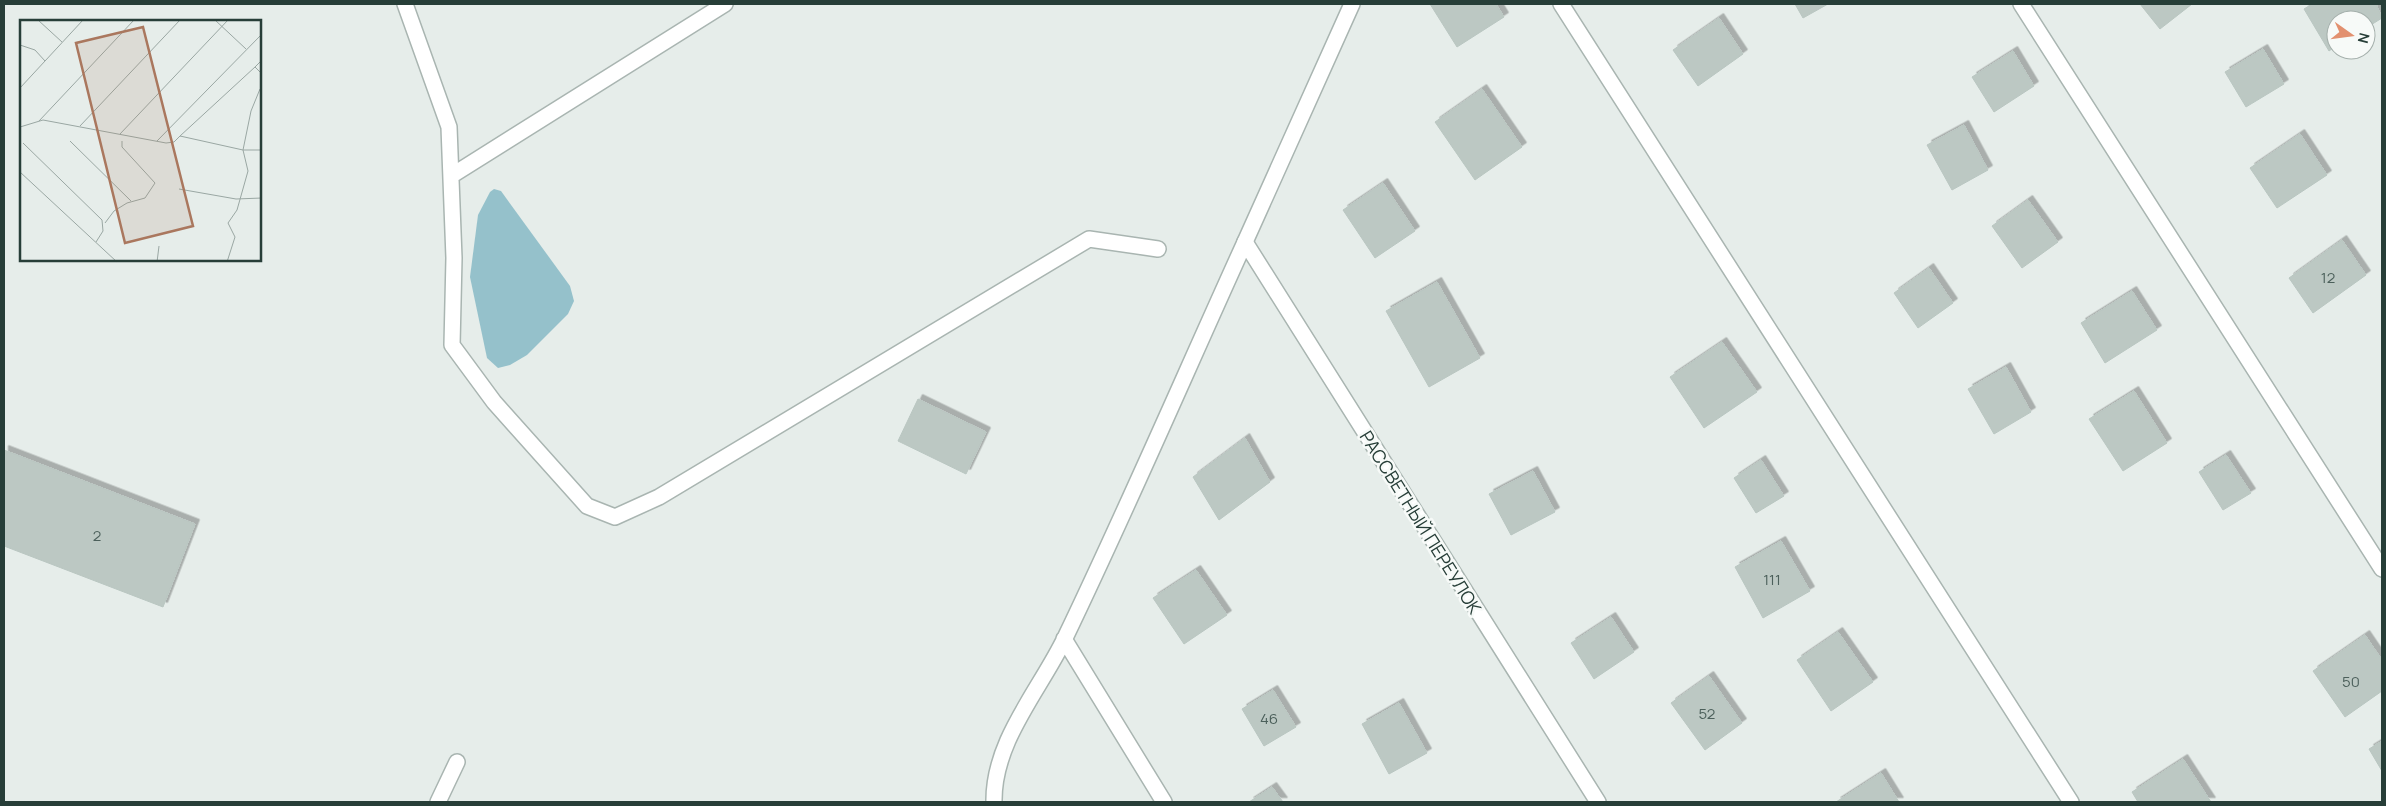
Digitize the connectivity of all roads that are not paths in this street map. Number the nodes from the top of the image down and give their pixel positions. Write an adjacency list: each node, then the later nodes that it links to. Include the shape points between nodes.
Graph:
1 (404, 4): 6 (street, via 449,127)
2 (726, 4): 6 (street)
3 (1352, 4): 7 (street)
4 (1561, 4): 16 (street)
5 (2021, 4): 9 (street)
6 (451, 176): 8 (street, via 454,258 452,345 494,402 587,506 615,517 659,496 1089,239)
7 (1245, 242): 10 (street); 15 (street, РАССВЕТНЫЙ ПЕРЕУЛОК)
8 (1158, 249)
9 (2382, 569)
10 (1064, 640): 13 (street, via 1010,735 994,787); 14 (street)
11 (457, 762): 12 (street)
12 (438, 802)
13 (994, 802)
14 (1164, 802)
15 (1598, 802)
16 (2071, 802)

